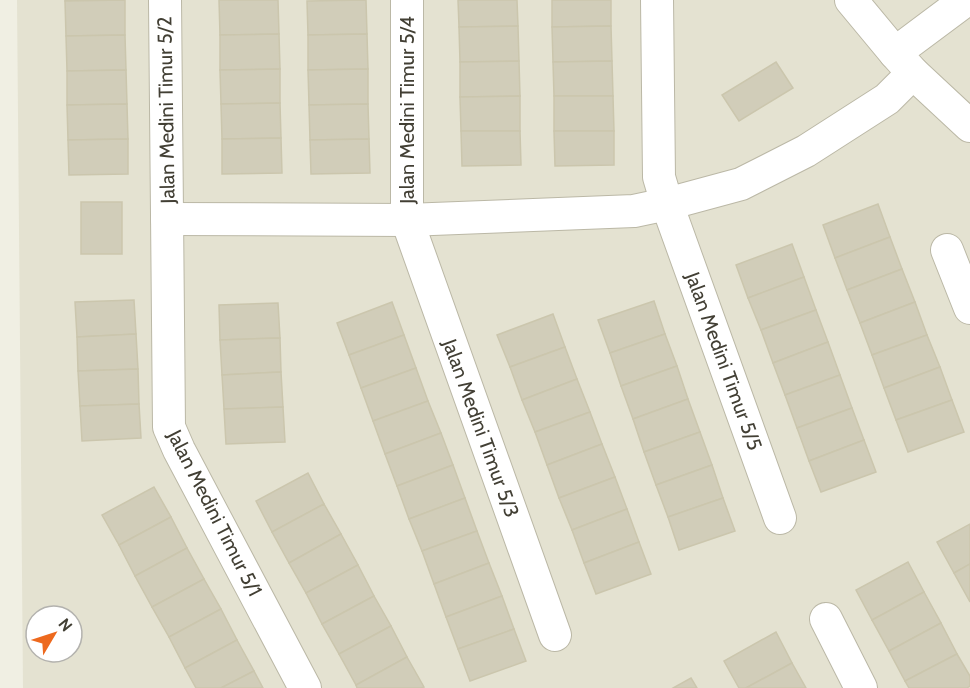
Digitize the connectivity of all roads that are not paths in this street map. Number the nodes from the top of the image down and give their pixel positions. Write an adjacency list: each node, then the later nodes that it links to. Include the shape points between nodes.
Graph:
1 (165, 0): 9 (street, Jalan Medini Timur 5/2)
2 (407, 0): 10 (street, Jalan Medini Timur 5/4)
3 (657, 0): 8 (street, Jalan Medini Timur 5/5, via 659,177)
4 (851, 0): 6 (street)
5 (966, 0): 6 (street)
6 (904, 63): 7 (street); 8 (street, via 886,99 806,151 741,184)
7 (970, 126)
8 (667, 204): 10 (street, via 634,211); 13 (street, Jalan Medini Timur 5/5)
9 (167, 219): 10 (street); 16 (street, Jalan Medini Timur 5/1, via 169,428)
10 (407, 220): 15 (street, Jalan Medini Timur 5/3)
11 (947, 250): 12 (street)
12 (970, 308)
13 (780, 518)
14 (826, 619): 17 (street)
15 (555, 635)
16 (305, 688)
17 (861, 688)

